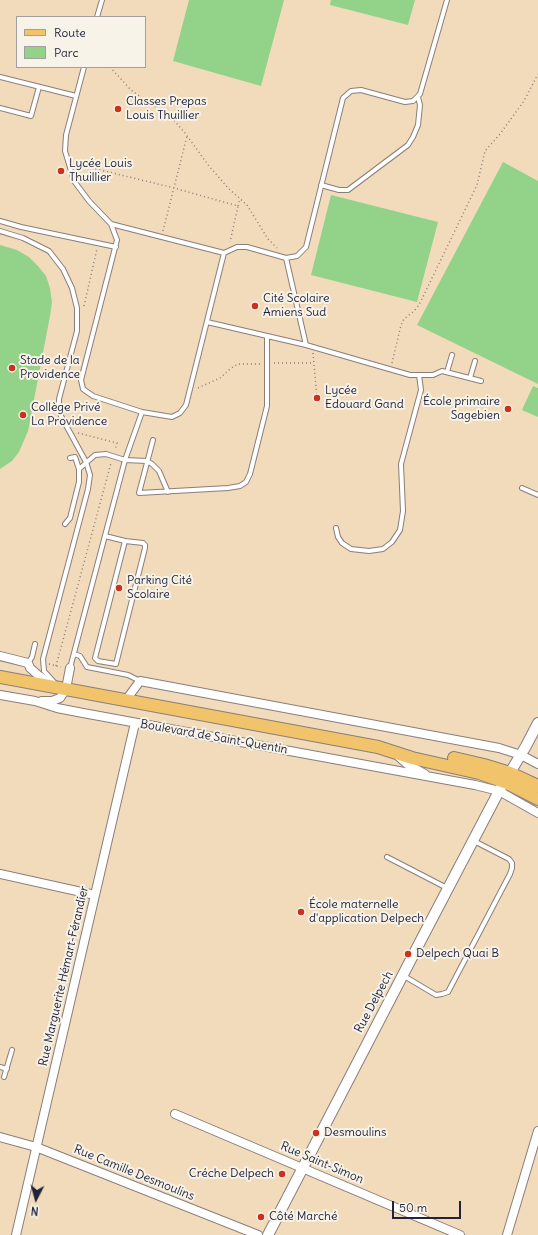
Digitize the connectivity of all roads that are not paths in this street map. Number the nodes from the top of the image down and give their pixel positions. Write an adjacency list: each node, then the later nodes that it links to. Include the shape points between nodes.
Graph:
1 (102, 0): 3 (lane)
2 (447, 0): 8 (lane)
3 (97, 16)
4 (84, 68): 7 (lane)
5 (0, 77): 6 (lane)
6 (39, 87): 7 (lane); 9 (lane, via 31,116)
7 (76, 96): 12 (lane, via 66,135 65,151 74,181)
8 (418, 97): 10 (lane, via 418,125 408,145 348,190); 10 (lane, via 414,101 405,102 361,90 351,91 343,98)
9 (0, 108)
10 (321, 185): 16 (lane, via 306,247 297,256)
11 (0, 221): 14 (lane)
12 (111, 224): 14 (lane, via 117,240); 15 (lane)
13 (0, 231): 31 (lane, via 23,238 49,251 63,269 72,288 77,308 77,331 58,407)
14 (116, 247): 26 (lane, via 81,380 83,389 93,396)
15 (226, 252): 16 (lane, via 237,247 247,247); 17 (lane)
16 (286, 258): 19 (lane)
17 (207, 322): 18 (lane); 26 (lane, via 186,405 180,413 172,417)
18 (267, 336): 19 (lane); 34 (lane, via 267,406 246,482 240,486)
19 (306, 345): 23 (lane, via 390,370)
20 (452, 355): 22 (lane)
21 (475, 361): 24 (lane)
22 (448, 372): 23 (lane); 24 (lane)
23 (419, 375): 37 (lane, via 421,390 401,464 403,511 400,530 392,542 383,549 369,551 351,549 342,543)
24 (470, 378): 25 (lane)
25 (481, 381)
26 (142, 412): 29 (lane)
27 (153, 440): 30 (lane)
28 (70, 458): 32 (lane, via 75,457)
29 (125, 460): 30 (lane); 31 (lane, via 106,454 95,455); 38 (lane)
30 (147, 461): 34 (lane, via 159,471); 34 (lane, via 139,493)
31 (86, 462): 32 (lane); 47 (lane, via 90,475 88,489 43,659 44,671)
32 (79, 469): 36 (lane, via 74,505)
33 (522, 488): 35 (lane)
34 (168, 492)
35 (538, 496)
36 (65, 524)
37 (336, 528)
38 (105, 536): 39 (lane); 41 (lane)
39 (125, 541): 39 (lane, via 95,658 116,664 145,548 143,543)
40 (35, 644): 43 (lane)
41 (74, 654): 44 (lane); 46 (lane, via 80,656 87,668 128,675)
42 (0, 656): 43 (street)
43 (28, 663): 47 (street, Boulevard de Saint-Quentin, via 38,675)
44 (70, 668): 47 (street)
45 (0, 677): 47 (main road, Boulevard de Saint-Quentin)
46 (140, 681): 49 (street); 55 (street, via 499,748)
47 (62, 688): 49 (main road, Boulevard de Saint-Quentin); 50 (street, via 60,698 52,701)
48 (0, 695): 50 (street, Boulevard de Saint-Quentin)
49 (126, 700): 53 (main road, Boulevard de Saint-Quentin)
50 (35, 701): 51 (street, Boulevard de Saint-Quentin, via 57,708)
51 (134, 723): 57 (street, Boulevard de Saint-Quentin); 66 (street, Rue Marguerite Hémart-Férandier)
52 (538, 723): 55 (street, Rue Delpech)
53 (378, 747): 54 (main road, Boulevard de Saint-Quentin); 58 (main road, Boulevard de Saint-Quentin, via 400,747 484,765)
54 (393, 752): 57 (street, Boulevard de Saint-Quentin); 58 (main road, Boulevard de Saint-Quentin)
55 (521, 755): 56 (street); 58 (street, Rue Delpech)
56 (538, 764)
57 (429, 777): 58 (street, Boulevard de Saint-Quentin, via 475,785)
58 (505, 782): 59 (main road); 60 (main road); 61 (street); 62 (street, Rue Delpech)
59 (538, 786)
60 (538, 799)
61 (538, 813)
62 (473, 840): 65 (street, Rue Delpech); 67 (lane, via 509,859 512,863 510,874 448,992 436,994)
63 (387, 858): 65 (lane)
64 (0, 874): 66 (street)
65 (448, 889): 67 (street, Rue Delpech)
66 (95, 895): 75 (street, Rue Marguerite Hémart-Férandier)
67 (402, 976): 76 (street, Rue Delpech)
68 (12, 1050): 70 (lane)
69 (0, 1067): 70 (lane)
70 (7, 1069): 71 (lane)
71 (4, 1077)
72 (175, 1114): 76 (street, Rue Saint-Simon)
73 (538, 1131): 81 (street)
74 (0, 1137): 75 (street, Rue Camille Desmoulins)
75 (36, 1147): 77 (street, Rue Marguerite Hémart-Férandier); 78 (street, Rue Camille Desmoulins)
76 (302, 1168): 79 (street, Rue Delpech); 80 (street, Rue Saint-Simon)
77 (16, 1235)
78 (258, 1235)
79 (268, 1235)
80 (460, 1235)
81 (507, 1235)

